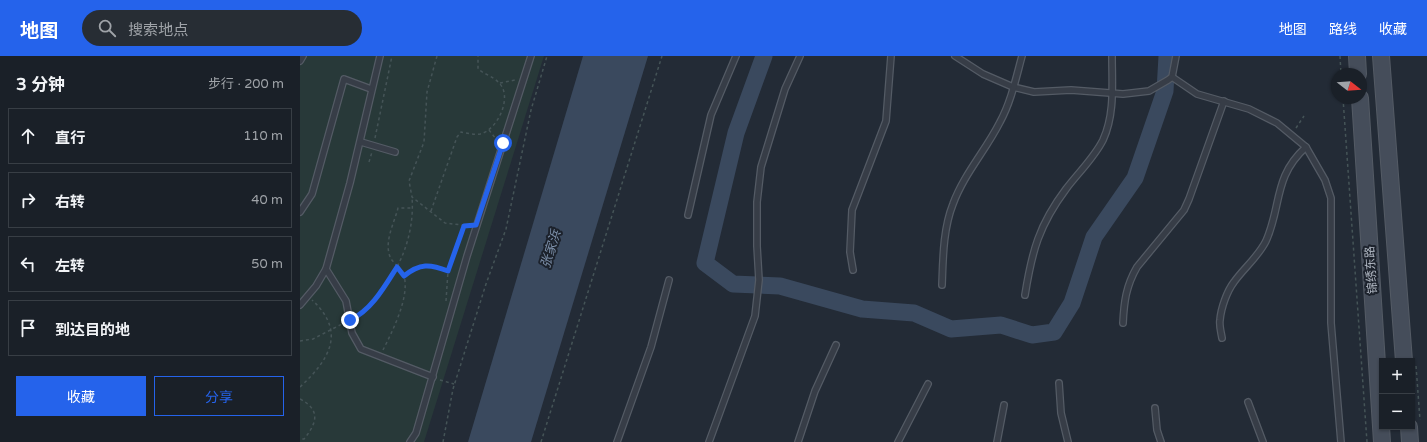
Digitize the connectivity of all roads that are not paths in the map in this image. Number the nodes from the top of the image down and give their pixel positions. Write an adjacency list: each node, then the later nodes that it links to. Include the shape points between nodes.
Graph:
1 (303, 56): 13 (lane)
2 (380, 56): 17 (lane)
3 (531, 56): 36 (lane, via 476,225)
4 (736, 56): 25 (lane, via 711,115)
5 (800, 56): 45 (lane, via 785,89 761,167 757,202 759,293 755,316)
6 (891, 56): 27 (lane, via 886,121 852,210 850,252)
7 (955, 56): 16 (lane, via 983,74)
8 (1022, 56): 16 (lane)
9 (1112, 56): 18 (lane)
10 (1176, 56): 15 (lane)
11 (1357, 56): 14 (main road)
12 (1381, 56): 35 (main road)
13 (300, 62)
14 (1358, 68)
15 (1170, 79): 18 (lane, via 1139,93); 19 (lane, via 1198,94)
16 (1013, 87): 18 (lane, via 1034,92 1071,90); 29 (lane, via 1000,123 952,204)
17 (371, 88): 21 (lane); 24 (lane, via 344,79 312,194)
18 (1112, 94): 30 (lane, via 1111,110 1103,140 1052,209 1042,227 1030,263)
19 (1224, 101): 22 (lane, via 1249,109 1276,123); 32 (lane, via 1189,199 1131,277 1126,290)
20 (1360, 104): 53 (main road, 锦绣东路)
21 (360, 142): 23 (lane); 26 (lane)
22 (1306, 147): 33 (lane, via 1286,171 1265,242 1234,282 1228,294 1220,320); 52 (lane, via 1325,180 1331,198 1331,324)
23 (395, 152)
24 (300, 212)
25 (688, 216)
26 (326, 269): 31 (lane); 36 (lane, via 346,301 352,333 361,349)
27 (853, 270)
28 (669, 280): 44 (lane, via 651,348)
29 (942, 285)
30 (1025, 295)
31 (300, 305)
32 (1123, 323)
33 (1222, 338)
34 (836, 345): 46 (lane, via 815,392)
35 (1404, 358)
36 (433, 377): 43 (lane, via 416,434)
37 (1059, 383): 49 (lane, via 1061,413)
38 (928, 384): 47 (lane)
39 (1248, 402): 51 (lane)
40 (1004, 405): 48 (lane)
41 (1155, 408): 50 (lane)
42 (1409, 430): 54 (main road)
43 (410, 442)
44 (617, 442)
45 (709, 442)
46 (798, 442)
47 (898, 442)
48 (997, 442)
49 (1068, 442)
50 (1161, 442)
51 (1262, 442)
52 (1341, 442)
53 (1382, 442)
54 (1410, 442)

